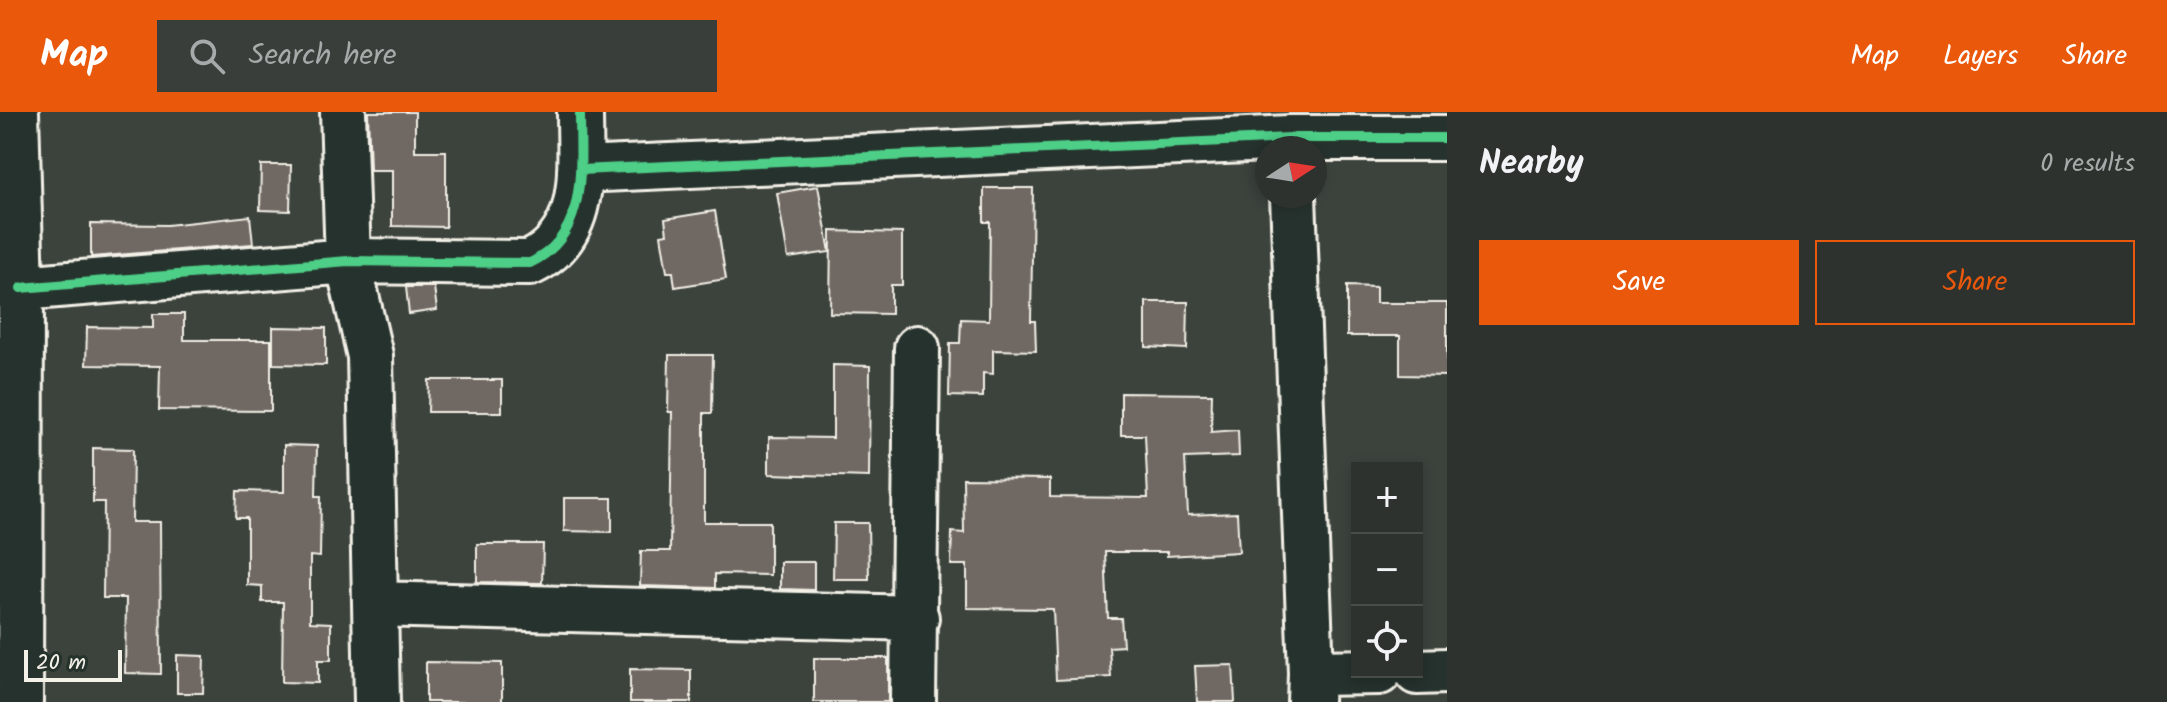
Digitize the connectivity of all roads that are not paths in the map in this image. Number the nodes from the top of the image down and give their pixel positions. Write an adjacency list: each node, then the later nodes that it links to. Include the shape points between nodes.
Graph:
1 (16, 112): 9 (street)
2 (343, 112): 8 (street)
3 (580, 112): 6 (street)
4 (1290, 133): 5 (street); 6 (street)
5 (1447, 138)
6 (580, 170): 8 (street, via 577,205 567,231 549,254 530,263)
7 (1293, 208): 16 (street)
8 (348, 261): 9 (street); 11 (street, via 370,356)
9 (21, 288): 17 (street)
10 (917, 348): 12 (street)
11 (375, 604): 12 (street); 18 (street)
12 (916, 618): 19 (street)
13 (1447, 671): 14 (street)
14 (1423, 672)
15 (1351, 678): 16 (street)
16 (1310, 687)
17 (20, 702)
18 (377, 702)
19 (913, 702)

